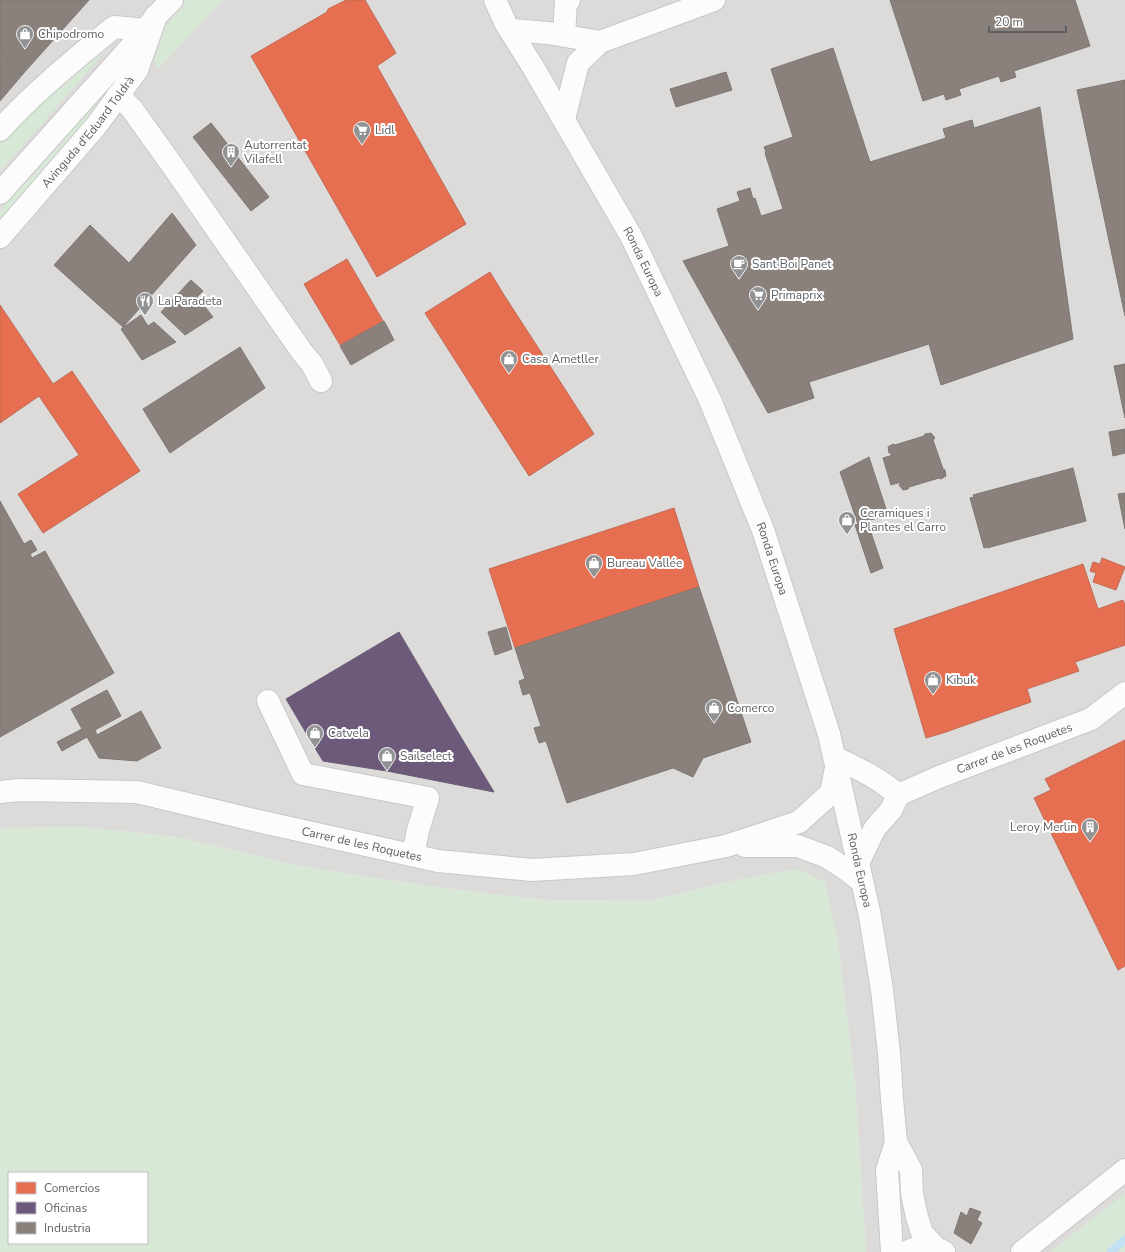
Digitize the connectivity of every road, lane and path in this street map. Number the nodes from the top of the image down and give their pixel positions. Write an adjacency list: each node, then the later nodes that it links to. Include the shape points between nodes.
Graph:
1 (172, 0): 6 (street, Avinguda d'Eduard Toldrà)
2 (483, 0): 7 (street, Ronda Europa)
3 (495, 0): 7 (street, Ronda Europa)
4 (569, 0): 8 (street, via 566,1)
5 (714, 0): 9 (street)
6 (151, 23): 10 (street, Avinguda d'Eduard Toldrà, via 137,70); 12 (street, via 114,27 65,67); 13 (street, Avinguda d'Eduard Toldrà)
7 (509, 27): 8 (street); 11 (street, Ronda Europa)
8 (564, 35): 9 (street)
9 (600, 42): 11 (street, via 578,64)
10 (118, 95): 14 (street, Avinguda d'Eduard Toldrà, via 96,126); 15 (street, via 132,109 172,165 312,364)
11 (564, 119): 18 (street, Ronda Europa, via 631,236 710,400 763,530 829,734)
12 (0, 130)
13 (0, 193)
14 (0, 237)
15 (321, 381)
16 (1125, 693): 20 (street, Carrer de les Roquetes, via 1091,719)
17 (268, 701): 22 (street, via 303,774 428,798)
18 (835, 762): 20 (street, via 867,773 889,786); 21 (street, via 831,793 800,822); 23 (street, Ronda Europa)
19 (0, 792): 22 (street, Carrer de les Roquetes, via 136,792)
20 (898, 795): 23 (street, via 891,810 875,828)
21 (726, 846): 22 (street, Carrer de les Roquetes, via 634,864 532,870 438,862); 23 (street, via 798,846 827,857 847,870)
22 (413, 856)
23 (860, 872): 24 (street, Ronda Europa, via 870,916 882,996)
24 (896, 1142): 26 (street, Ronda Europa, via 911,1170 912,1194 922,1233); 27 (street, Ronda Europa, via 887,1170)
25 (1125, 1170): 29 (street)
26 (940, 1250): 28 (street, Ronda Europa, via 920,1247)
27 (892, 1252)
28 (907, 1252)
29 (1022, 1252)

